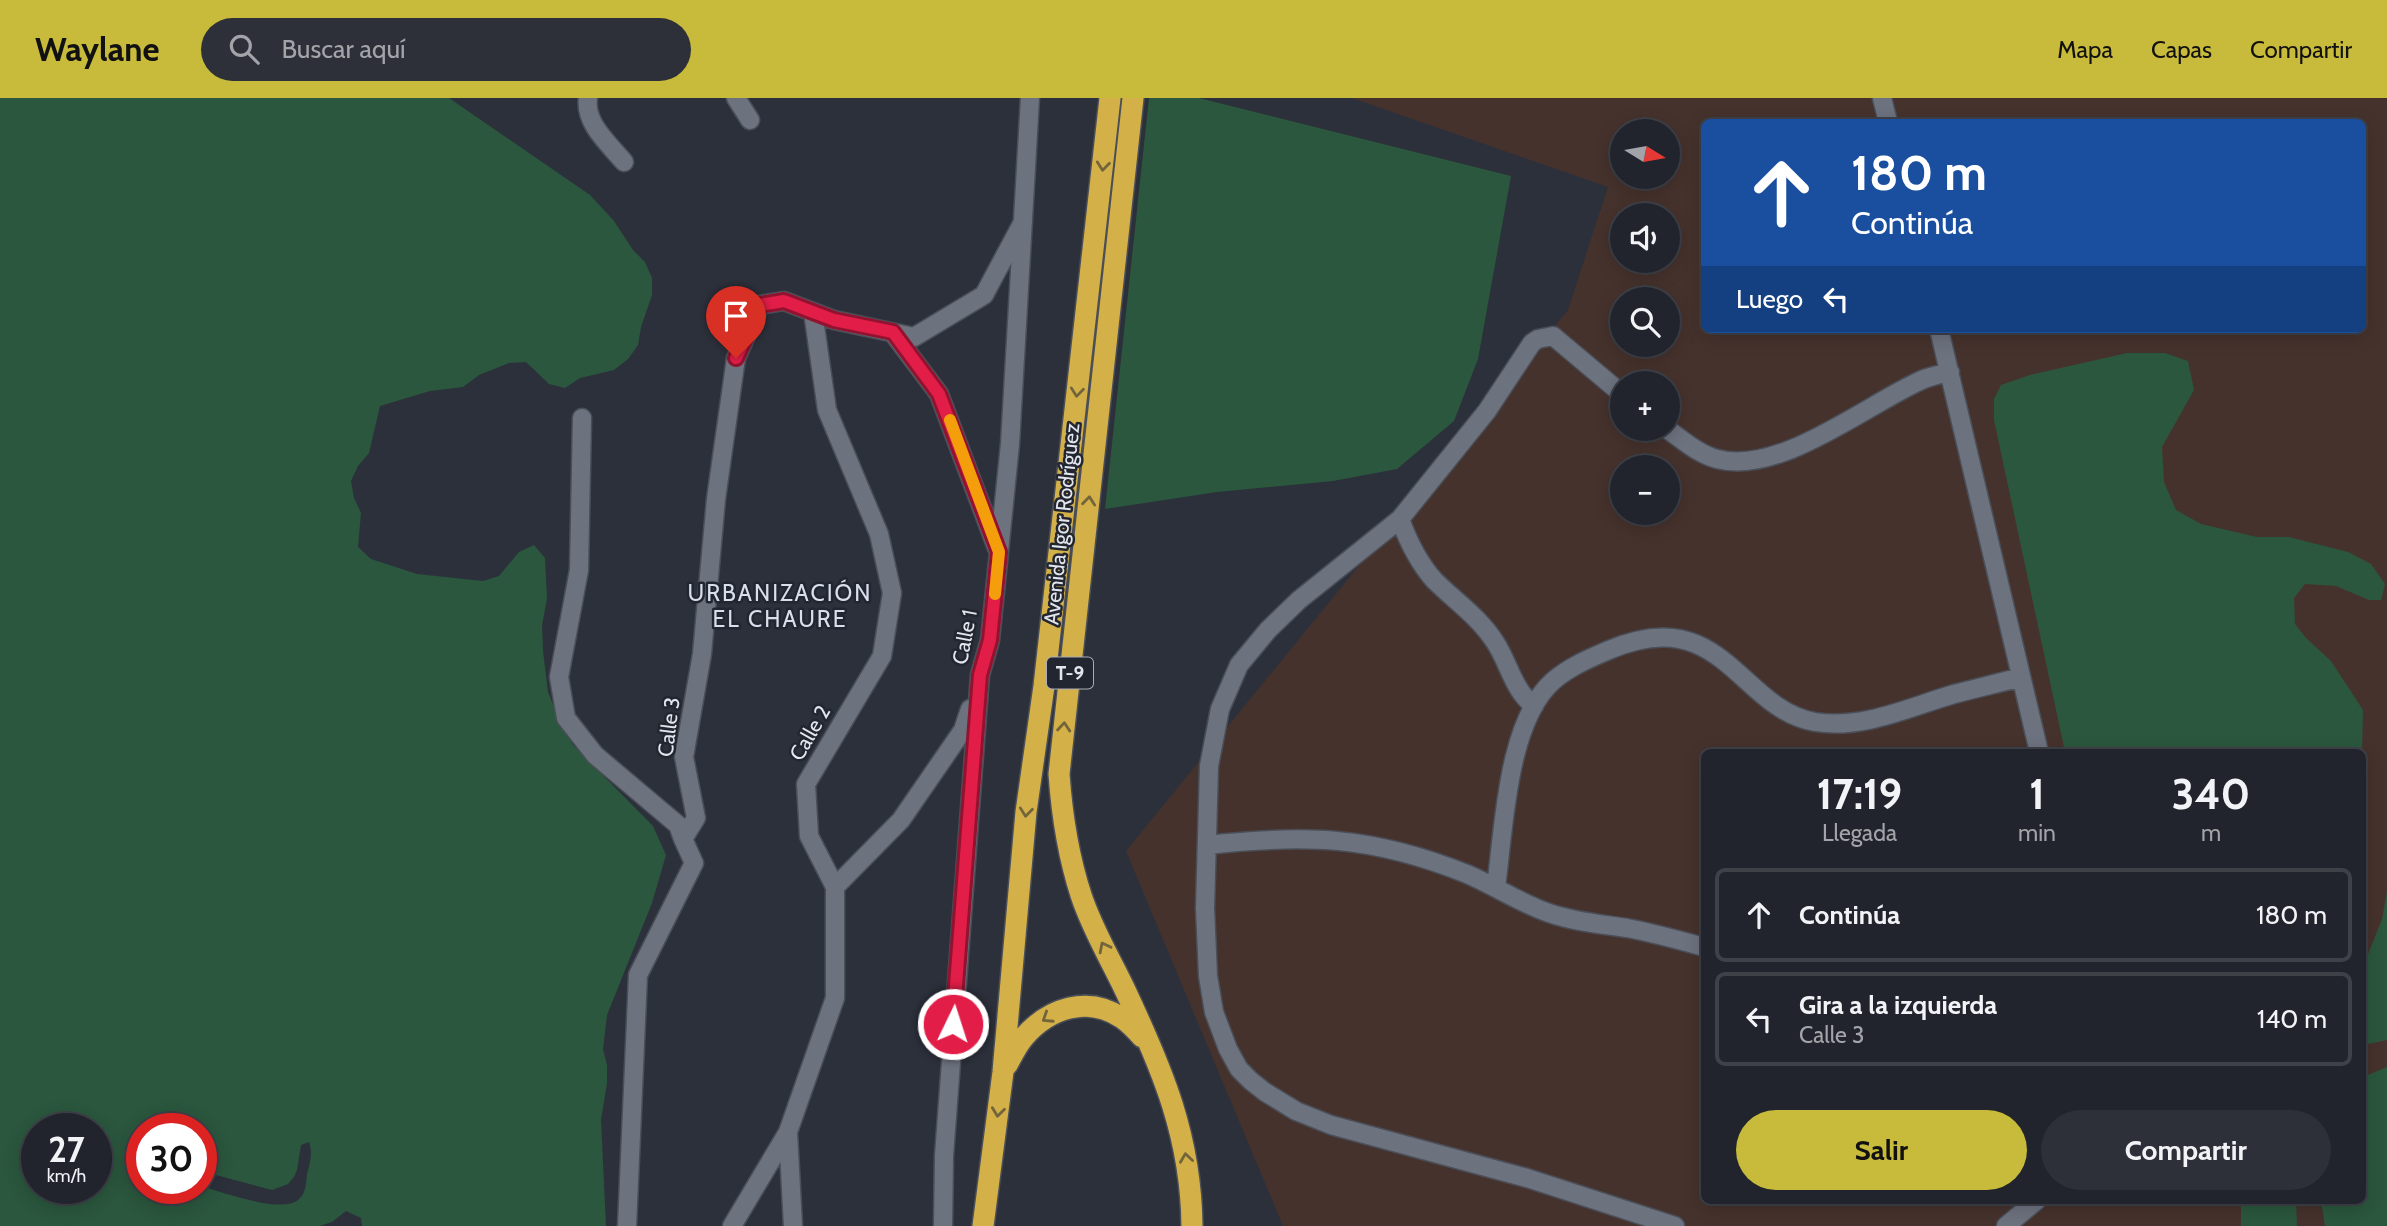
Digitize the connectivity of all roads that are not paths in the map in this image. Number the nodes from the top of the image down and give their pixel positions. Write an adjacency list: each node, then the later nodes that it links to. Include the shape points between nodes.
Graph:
1 (736, 98): 8 (street)
2 (1030, 98): 10 (street, Calle 1)
3 (1111, 98): 30 (highway, Avenida Igor Rodríguez / T-9, one-way to 30, via 1026,811)
4 (1133, 98): 29 (highway, Avenida Igor Rodríguez / T-9, one-way to 4, via 1081,895 1062,821 1059,774)
5 (1882, 98): 7 (street)
6 (588, 101): 9 (street, via 596,128)
7 (1887, 119)
8 (750, 120)
9 (624, 162)
10 (1023, 222): 12 (street, via 984,295 914,337); 19 (street, Calle 1)
11 (813, 312): 12 (street); 24 (street, Calle 3, via 784,301 760,305 736,358 716,499 702,654 684,757 696,818); 26 (street, Calle 2, via 827,410 879,534 892,593 882,656 806,784 808,836)
12 (893, 332): 19 (street, via 939,394)
13 (1940, 333): 14 (street)
14 (1950, 372): 17 (street, via 1925,379 1830,432 1759,460 1718,460); 21 (street)
15 (1610, 384): 18 (street, via 1553,336 1538,339)
16 (582, 418): 24 (street, via 579,570 559,677 566,718 596,755 678,825)
17 (1680, 439)
18 (1400, 519): 22 (street, via 1425,569 1486,629 1518,690); 25 (street, via 1283,615 1239,665 1220,709 1211,747)
19 (999, 552): 20 (street, Calle 1, via 990,640)
20 (980, 675): 26 (street, via 956,741 901,820); 37 (street, Calle 1, via 944,1156)
21 (2021, 677): 22 (street, via 1888,715 1822,722 1775,706 1707,650 1661,636 1616,647 1573,668 1553,681); 23 (street)
22 (1534, 706): 27 (street, via 1514,756)
23 (2038, 749)
24 (683, 839): 34 (street, via 694,863 638,975)
25 (1207, 845): 27 (street, via 1278,838 1369,844 1442,865); 39 (street, via 1205,908 1214,1012 1239,1069 1265,1093 1331,1125 1540,1182)
26 (835, 887): 31 (street, Calle 2, via 835,998)
27 (1496, 887): 28 (street, via 1530,906 1572,920)
28 (1701, 946)
29 (1149, 1043): 30 (highway, T-9, one-way to 30, via 1123,1018 1101,1008 1077,1005 1041,1021 1023,1038); 33 (highway, Avenida Igor Rodríguez / T-9, one-way to 29, via 1183,1135)
30 (1003, 1072): 38 (highway, Avenida Igor Rodríguez / T-9, one-way to 38)
31 (788, 1132): 35 (street); 36 (street, Calle 2)
32 (2032, 1204): 40 (street)
33 (1193, 1224)
34 (628, 1226)
35 (732, 1226)
36 (793, 1226)
37 (943, 1226)
38 (983, 1226)
39 (1675, 1226)
40 (2006, 1226)

